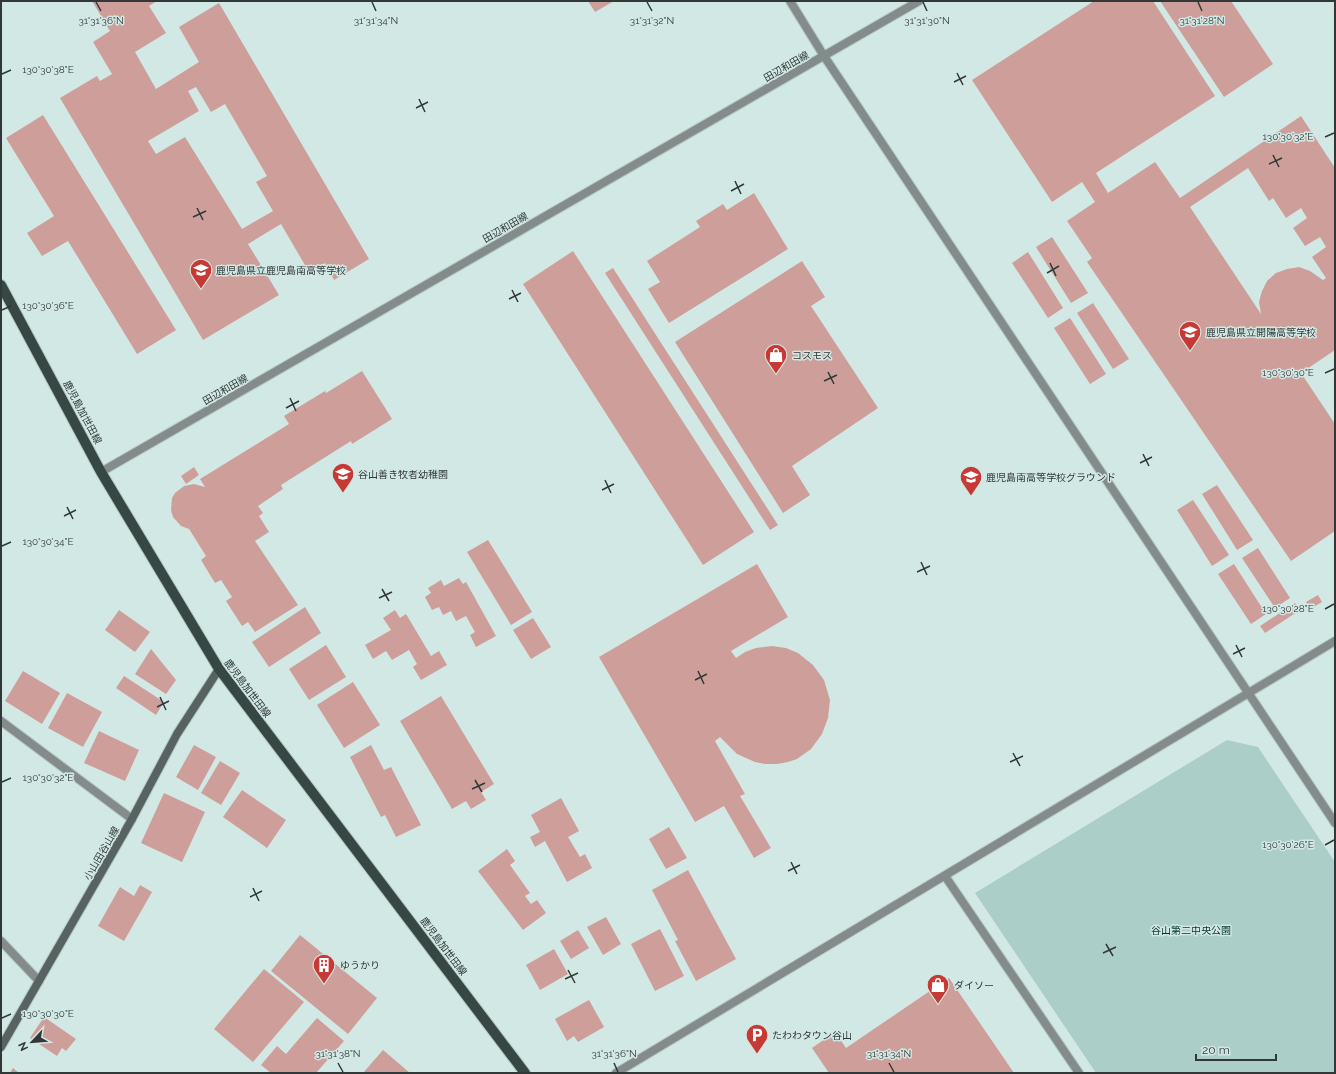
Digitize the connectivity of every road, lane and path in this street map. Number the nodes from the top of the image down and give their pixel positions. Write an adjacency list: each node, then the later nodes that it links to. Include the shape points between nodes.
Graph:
1 (790, 1): 3 (street)
2 (919, 1): 3 (street, 田辺和田線)
3 (824, 56): 5 (street, 田辺和田線); 8 (street)
4 (1, 285): 5 (main road, 鹿児島加世田線)
5 (102, 472): 7 (main road, 鹿児島加世田線)
6 (1335, 641): 8 (street)
7 (219, 669): 10 (main road, 小山田谷山線, via 177,734); 16 (main road, 鹿児島加世田線)
8 (1247, 693): 11 (street); 12 (street)
9 (1, 721): 10 (street)
10 (132, 819): 14 (main road, 小山田谷山線)
11 (1335, 824)
12 (945, 876): 17 (street); 18 (street)
13 (1, 941): 14 (street)
14 (39, 981): 15 (main road, 小山田谷山線)
15 (1, 1047)
16 (525, 1073)
17 (616, 1073)
18 (1079, 1073)

